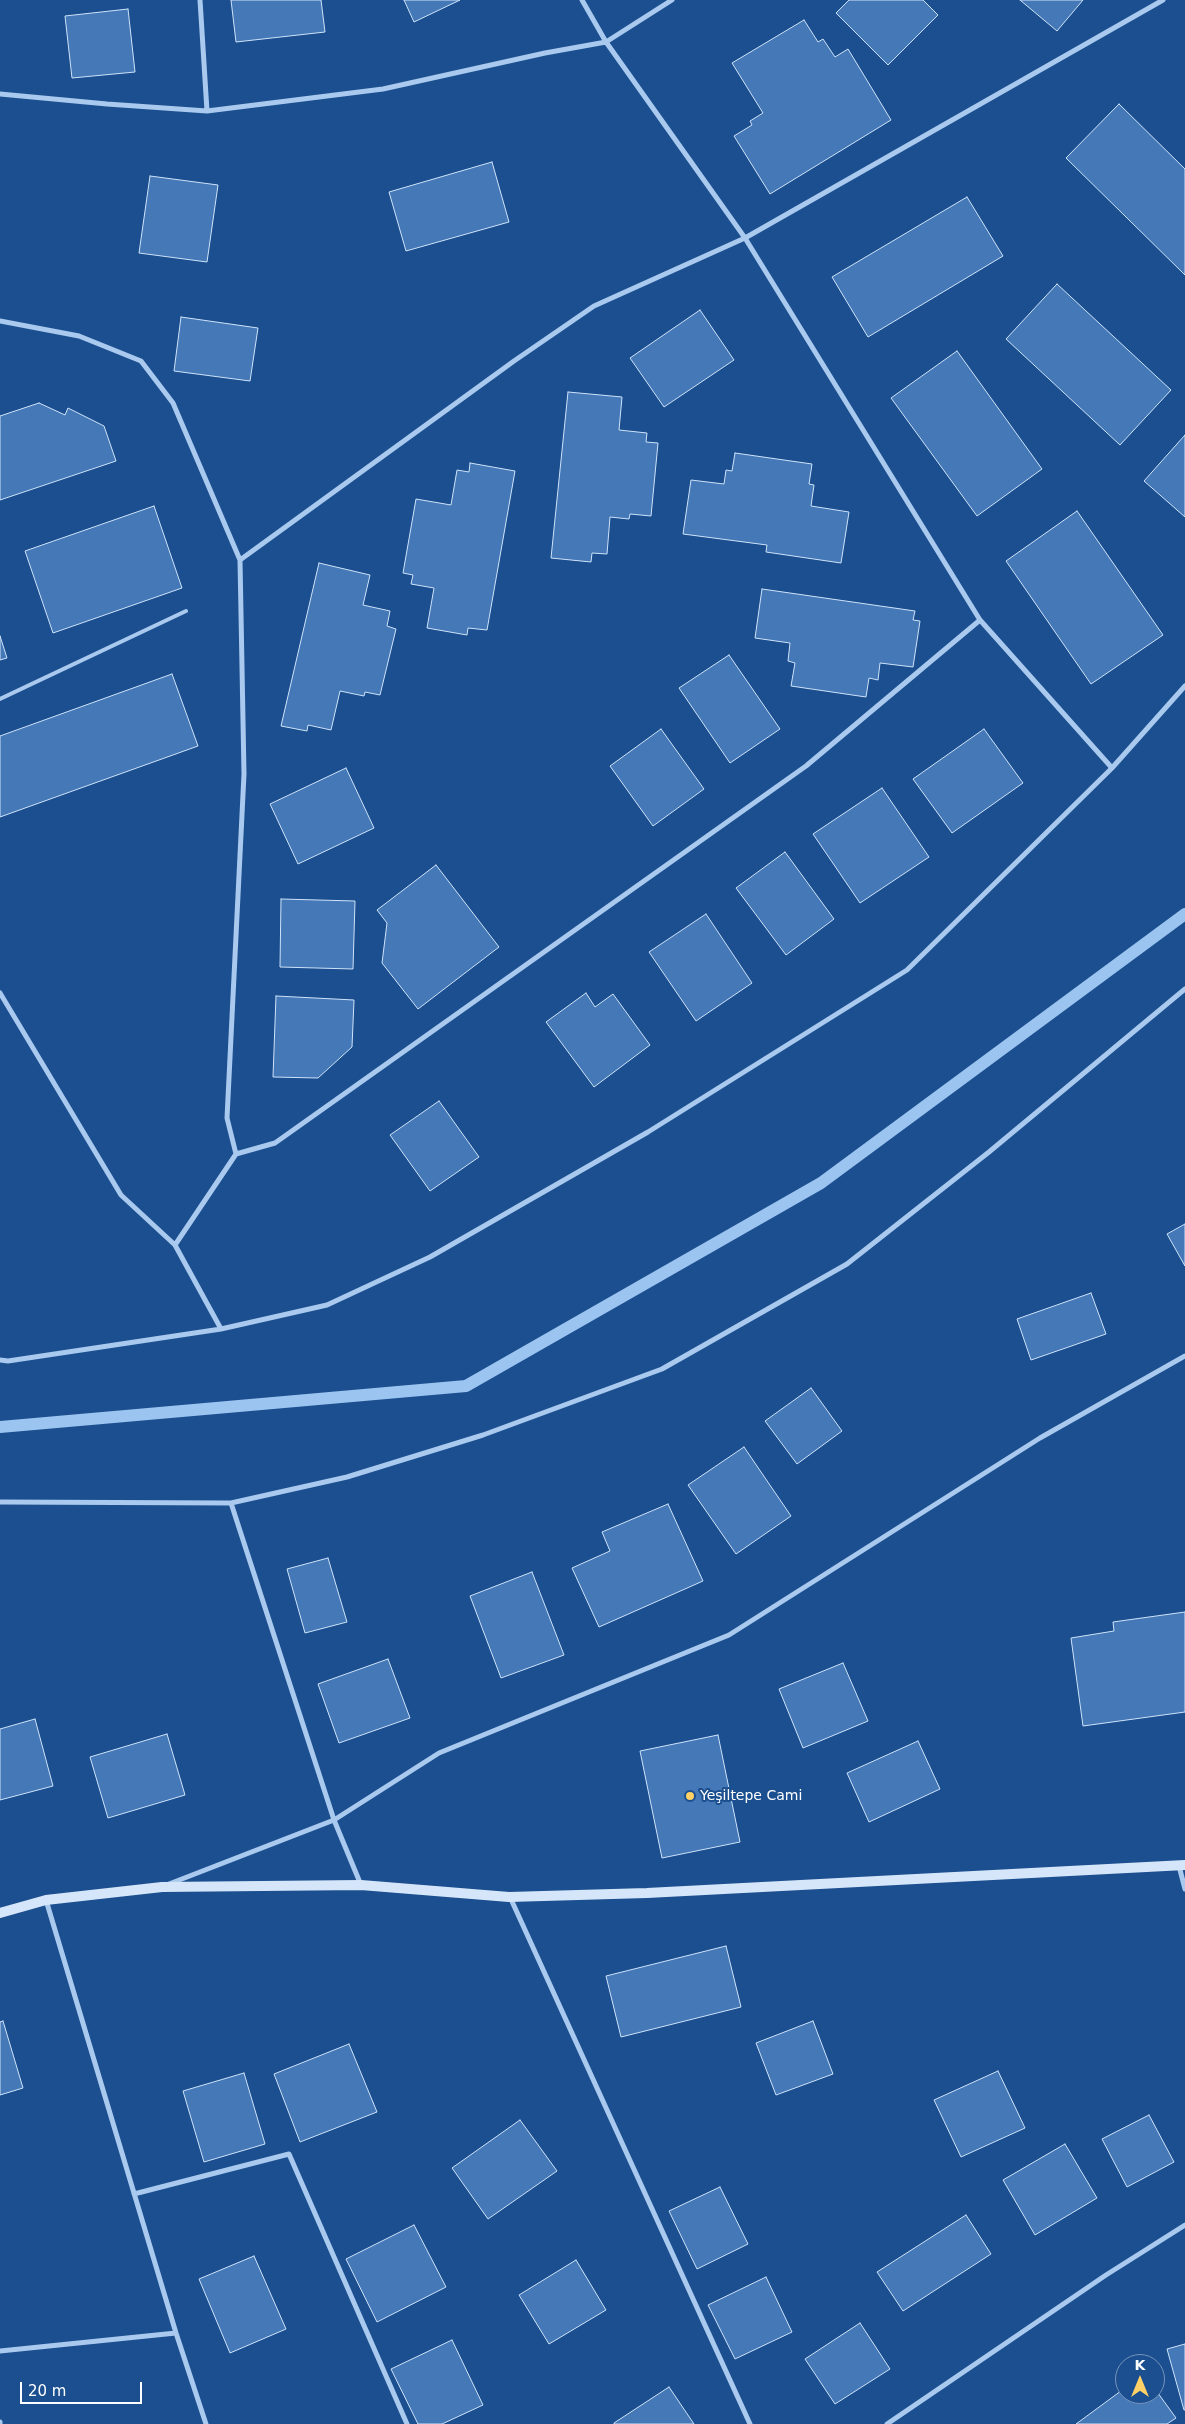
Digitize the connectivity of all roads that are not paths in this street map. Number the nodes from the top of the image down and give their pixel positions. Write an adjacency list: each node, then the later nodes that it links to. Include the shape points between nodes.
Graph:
1 (200, 0): 7 (street)
2 (582, 0): 5 (street)
3 (672, 0): 5 (street)
4 (1163, 0): 8 (street)
5 (606, 42): 7 (street, via 383,89); 8 (street)
6 (0, 94): 7 (street)
7 (207, 111)
8 (745, 238): 10 (street, via 594,306); 12 (street)
9 (0, 320): 10 (street, via 79,336 141,361 173,403)
10 (240, 560): 18 (street, via 244,774 227,1118)
11 (186, 611): 14 (lane)
12 (980, 620): 15 (street); 18 (street, via 806,766 275,1143)
13 (1185, 686): 15 (street)
14 (0, 699)
15 (1112, 768): 20 (street, via 899,975 648,1132 430,1257 327,1304)
16 (1185, 989): 24 (street, via 989,1152 847,1264 662,1369 474,1438 347,1477)
17 (0, 993): 19 (street, via 121,1195)
18 (236, 1154): 19 (street)
19 (175, 1244): 20 (street)
20 (222, 1329): 22 (street)
21 (1185, 1356): 25 (street, via 1040,1438 729,1635 439,1753)
22 (0, 1360)
23 (0, 1502): 24 (street)
24 (232, 1503): 25 (street)
25 (334, 1820): 27 (street); 28 (street)
26 (1182, 1865): 29 (street); 30 (street, via 647,1893)
27 (361, 1885): 28 (street); 30 (street)
28 (162, 1886): 31 (street)
29 (1185, 1888)
30 (509, 1897): 39 (street)
31 (46, 1900): 32 (street); 33 (street)
32 (0, 1913)
33 (134, 2194): 35 (street); 38 (street, via 289,2154)
34 (1185, 2225): 40 (street)
35 (176, 2334): 36 (street); 37 (street)
36 (0, 2352)
37 (206, 2424)
38 (407, 2424)
39 (750, 2424)
40 (887, 2424)

